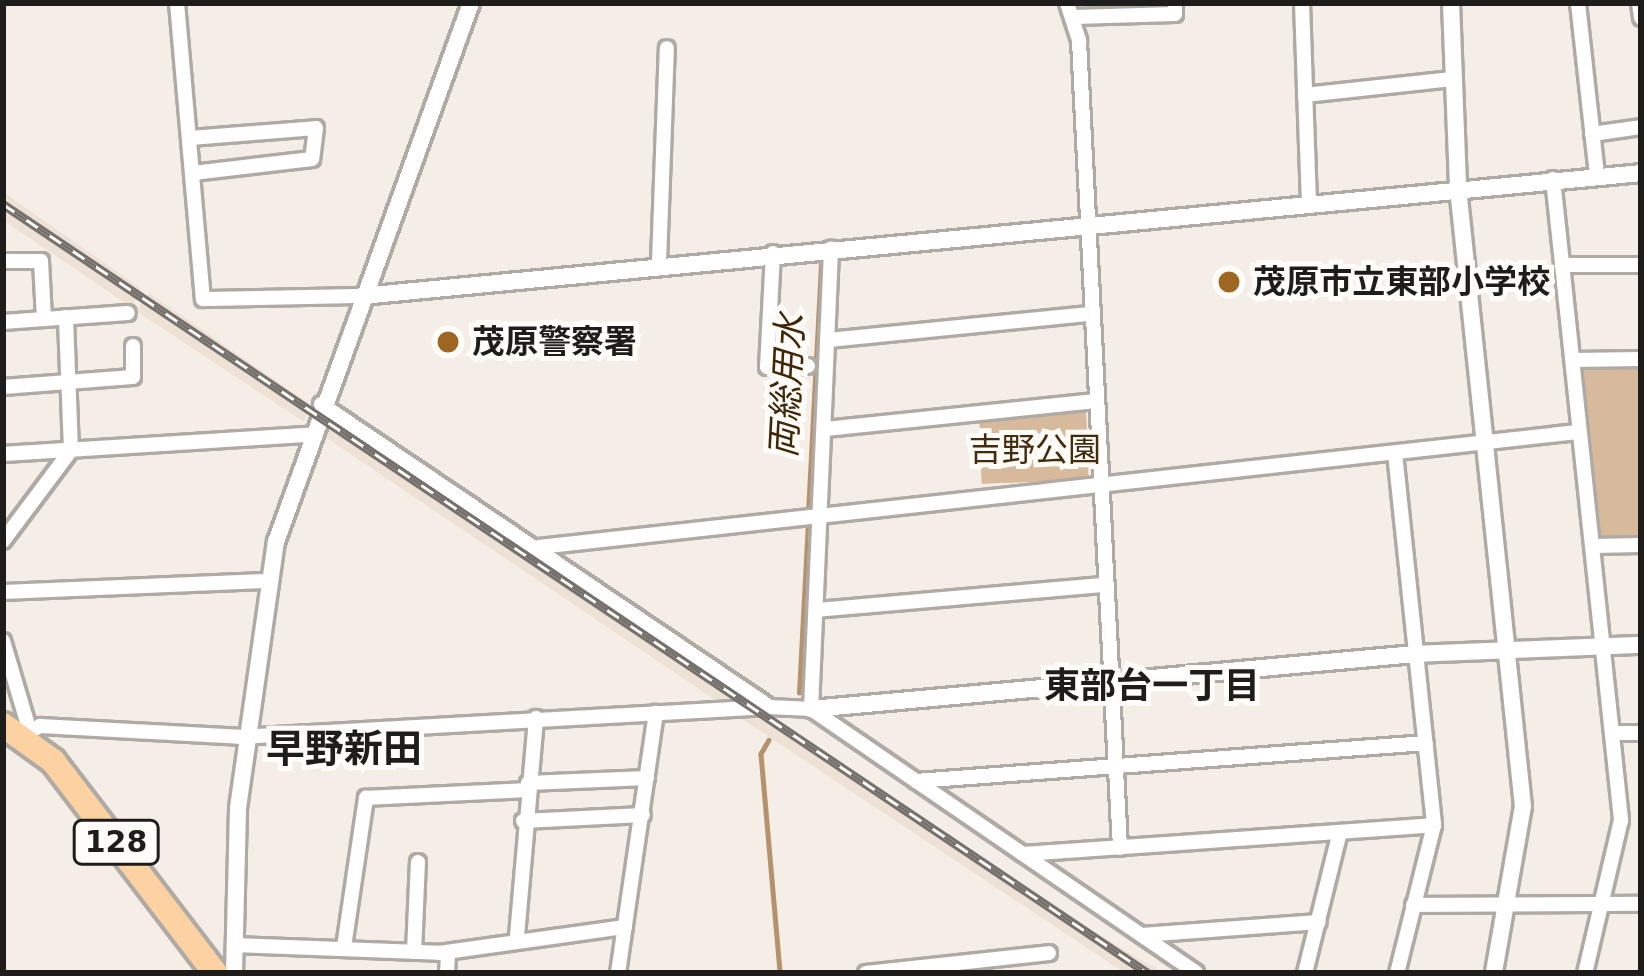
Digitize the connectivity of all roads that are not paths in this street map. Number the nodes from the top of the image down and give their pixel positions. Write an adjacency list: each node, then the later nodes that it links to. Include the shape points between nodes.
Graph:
1 (177, 3): 15 (street)
2 (471, 3): 29 (street)
3 (1175, 3): 8 (street, via 1175,14)
4 (1302, 3): 12 (street)
5 (1450, 3): 11 (street)
6 (1578, 3): 14 (street)
7 (1639, 3): 9 (street)
8 (1071, 10): 22 (street)
9 (1641, 18)
10 (668, 48): 26 (street)
11 (1453, 79): 12 (street); 20 (street)
12 (1305, 94): 21 (street)
13 (1641, 127): 14 (street)
14 (1592, 134): 18 (street)
15 (190, 138): 16 (street); 16 (street, via 316,128 312,159)
16 (193, 173): 29 (street, via 208,303)
17 (1641, 173): 18 (street)
18 (1598, 176): 19 (street)
19 (1553, 179): 20 (street); 27 (street)
20 (1458, 188): 21 (street); 47 (street)
21 (1310, 202): 22 (street)
22 (1083, 224): 23 (street); 31 (street)
23 (831, 248): 24 (street); 35 (street)
24 (773, 253): 26 (street); 39 (street, via 767,367)
25 (3, 261): 33 (street, via 41,261)
26 (659, 262): 29 (street)
27 (1562, 265): 28 (street); 38 (street)
28 (1641, 265)
29 (362, 296): 43 (street)
30 (128, 313): 32 (street)
31 (1088, 314): 35 (street); 42 (street)
32 (66, 317): 33 (street); 40 (street)
33 (44, 319): 34 (street)
34 (3, 322)
35 (829, 340): 44 (street)
36 (133, 346): 40 (street, via 133,377)
37 (1641, 359): 38 (street)
38 (1573, 360): 45 (street)
39 (808, 366)
40 (68, 383): 41 (street); 48 (street)
41 (3, 387)
42 (1094, 401): 44 (street); 51 (street)
43 (321, 404): 46 (street); 56 (street)
44 (825, 429): 52 (street)
45 (1578, 432): 47 (street); 55 (street)
46 (309, 435): 48 (street); 57 (street)
47 (1486, 442): 49 (street); 64 (street)
48 (71, 450): 50 (street); 53 (street)
49 (1395, 452): 51 (street); 65 (street)
50 (3, 454)
51 (1099, 486): 52 (street); 58 (street)
52 (822, 517): 56 (street); 60 (street)
53 (3, 541)
54 (1641, 545): 55 (street)
55 (1593, 546): 62 (street)
56 (539, 548): 67 (street)
57 (269, 581): 59 (street); 74 (street)
58 (1104, 584): 60 (street); 66 (street)
59 (3, 592)
60 (816, 610): 68 (street)
61 (3, 641): 71 (street)
62 (1602, 645): 63 (street); 64 (street); 72 (street)
63 (1641, 645)
64 (1510, 647): 65 (street); 89 (street, via 1523,832)
65 (1415, 654): 66 (street); 75 (street)
66 (1110, 679): 68 (street); 76 (street)
67 (770, 707): 68 (street); 69 (street)
68 (811, 710): 78 (street)
69 (656, 713): 70 (street); 77 (street)
70 (536, 718): 74 (street); 79 (street)
71 (18, 731): 74 (street); 102 (highway, 128, via 53,761)
72 (1616, 733): 73 (street); 81 (street)
73 (1641, 733)
74 (248, 736): 97 (street)
75 (1426, 743): 76 (street); 84 (street)
76 (1115, 766): 78 (street); 86 (street)
77 (647, 778): 79 (street); 80 (street)
78 (916, 781): 87 (street)
79 (527, 786): 83 (street); 98 (street, via 366,798)
80 (643, 814): 83 (street); 94 (street)
81 (1621, 820): 82 (street); 90 (street)
82 (1641, 820)
83 (523, 821): 96 (street)
84 (1434, 825): 85 (street); 92 (street)
85 (1340, 832): 86 (street); 93 (street)
86 (1120, 848): 87 (street)
87 (1024, 854): 95 (street)
88 (418, 862): 99 (street)
89 (1511, 904): 90 (street); 92 (street); 110 (street)
90 (1604, 904): 91 (street); 111 (street)
91 (1641, 904)
92 (1413, 905): 109 (street)
93 (1319, 922): 95 (street); 108 (street)
94 (625, 927): 96 (street); 105 (street)
95 (1142, 935): 107 (street)
96 (517, 936): 100 (street)
97 (234, 945): 98 (street); 103 (street)
98 (344, 947): 99 (street)
99 (415, 952): 100 (street)
100 (448, 952): 104 (street)
101 (1049, 952): 106 (street)
102 (215, 973)
103 (234, 973)
104 (447, 973)
105 (618, 973)
106 (866, 973)
107 (1196, 973)
108 (1305, 973)
109 (1397, 973)
110 (1494, 973)
111 (1586, 973)

